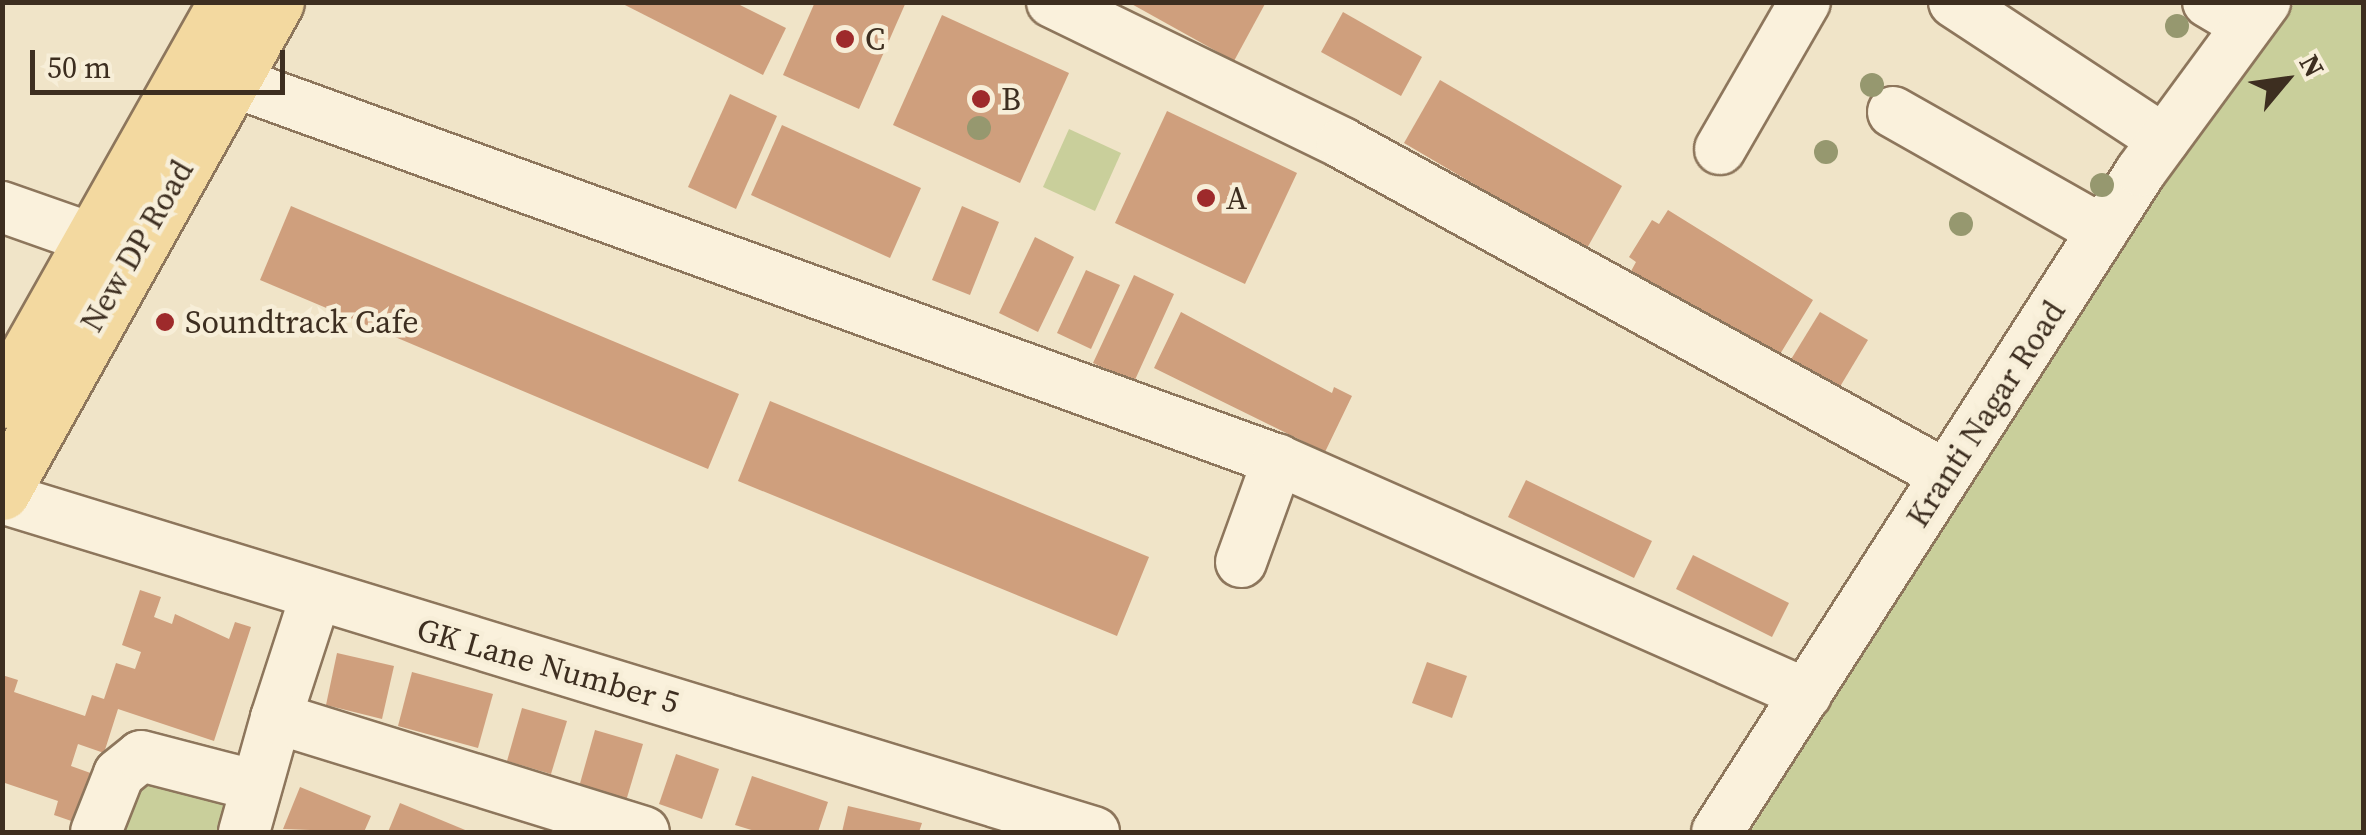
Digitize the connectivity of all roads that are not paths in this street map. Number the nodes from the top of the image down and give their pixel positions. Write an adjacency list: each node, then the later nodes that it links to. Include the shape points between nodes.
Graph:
1 (226, 2): 13 (main road, New DP Road)
2 (276, 2): 7 (main road, New DP Road)
3 (1052, 2): 16 (street, via 1342,143)
4 (1805, 2): 10 (street)
5 (1954, 2): 9 (street)
6 (2240, 10): 9 (street, Kranti Nagar Road)
7 (232, 81): 15 (street); 17 (main road, New DP Road)
8 (1893, 112): 12 (street)
9 (2164, 140): 12 (street, Kranti Nagar Road)
10 (1720, 149)
11 (2, 207): 13 (street)
12 (2103, 232): 16 (street, Kranti Nagar Road)
13 (93, 239): 14 (main road, New DP Road)
14 (2, 400)
15 (1278, 460): 18 (street); 20 (street)
16 (1946, 476): 20 (street, Kranti Nagar Road)
17 (2, 495): 19 (street, GK Lane Number 5)
18 (1241, 562)
19 (315, 598): 21 (street); 23 (street, GK Lane Number 5)
20 (1806, 694): 27 (street, Kranti Nagar Road)
21 (276, 718): 22 (street); 25 (street)
22 (249, 809): 24 (street, via 141,756 119,774)
23 (968, 812): 26 (street, GK Lane Number 5)
24 (96, 832)
25 (644, 832)
26 (1094, 832)
27 (1717, 832)

